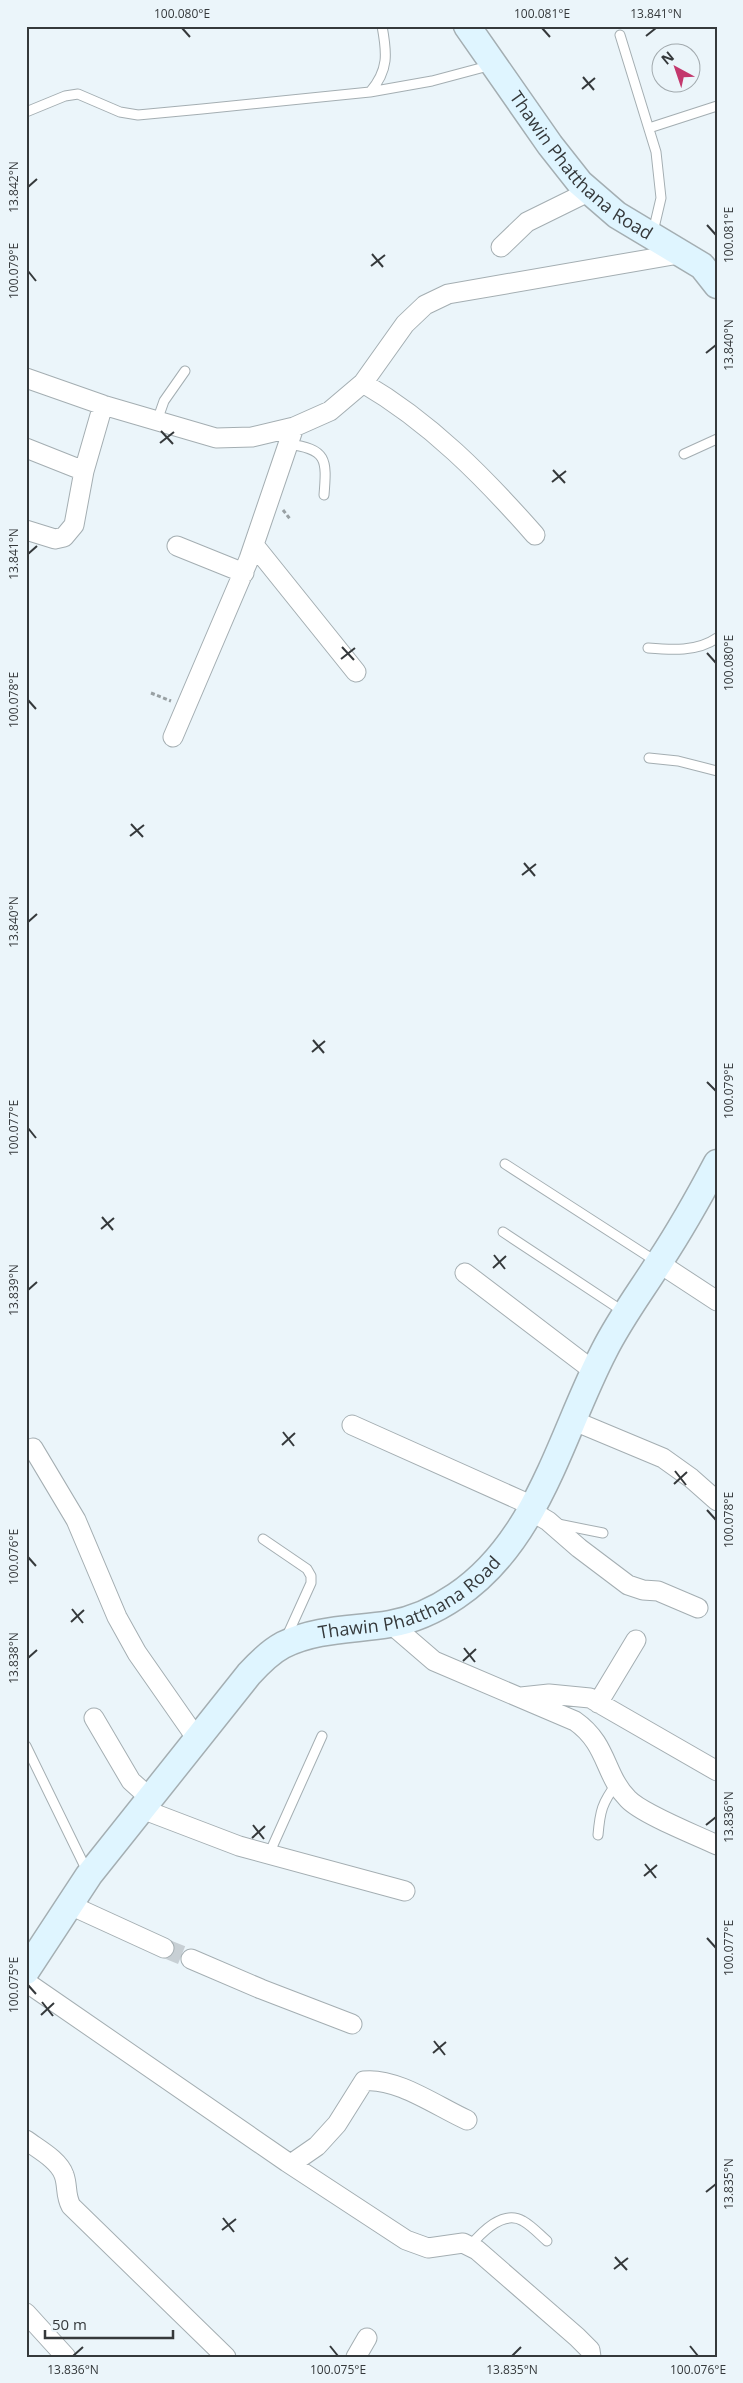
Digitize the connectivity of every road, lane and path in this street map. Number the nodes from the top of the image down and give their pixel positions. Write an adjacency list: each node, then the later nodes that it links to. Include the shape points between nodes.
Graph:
1 (382, 26): 5 (lane, via 386,63 380,80)
2 (467, 26): 4 (street, Thawin Phatthana Road)
3 (620, 34): 8 (lane)
4 (494, 65): 5 (lane); 9 (street, Thawin Phatthana Road, via 550,145)
5 (370, 92): 7 (lane, via 138,115 120,112 78,94)
6 (717, 106): 8 (lane)
7 (26, 112)
8 (649, 128): 10 (lane, via 656,152 661,198)
9 (590, 192): 10 (street, Thawin Phatthana Road, via 617,215); 11 (street, via 527,222)
10 (652, 237): 12 (street, Thawin Phatthana Road)
11 (500, 247)
12 (679, 254): 13 (street, Thawin Phatthana Road); 16 (street, via 448,294 425,305 405,324)
13 (712, 271)
14 (185, 371): 18 (lane, via 164,401)
15 (26, 378): 17 (street)
16 (363, 382): 19 (street, via 330,412); 26 (street, via 422,421 489,483)
17 (103, 405): 18 (street); 23 (street)
18 (157, 421): 19 (street, via 216,438)
19 (291, 435): 24 (lane, via 318,451 326,468); 28 (street)
20 (717, 439): 22 (lane)
21 (26, 448): 23 (street)
22 (684, 454)
23 (84, 471): 25 (street, via 74,525 64,537 55,539)
24 (324, 495)
25 (26, 530)
26 (535, 535)
27 (177, 546): 29 (street)
28 (254, 546): 29 (street); 32 (street)
29 (244, 572): 33 (street)
30 (717, 638): 31 (lane, via 702,646 676,650)
31 (648, 648)
32 (356, 672)
33 (173, 737)
34 (649, 758): 35 (lane, via 678,760)
35 (717, 770)
36 (717, 1163): 39 (street, Thawin Phatthana Road)
37 (505, 1164): 39 (lane)
38 (503, 1232): 42 (lane)
39 (659, 1263): 41 (street); 42 (street, Thawin Phatthana Road)
40 (465, 1273): 43 (street)
41 (717, 1301)
42 (626, 1313): 43 (street, Thawin Phatthana Road)
43 (594, 1372): 44 (street, Thawin Phatthana Road)
44 (572, 1420): 47 (street, via 663,1458); 48 (street, Thawin Phatthana Road)
45 (352, 1425): 48 (street)
46 (33, 1448): 59 (street, via 76,1520 116,1617)
47 (717, 1501)
48 (537, 1513): 49 (lane); 51 (street, via 628,1585 658,1591); 52 (street, Thawin Phatthana Road, via 488,1570 456,1596 416,1617)
49 (603, 1533)
50 (263, 1539): 54 (lane, via 307,1569 311,1576 312,1584)
51 (698, 1608)
52 (391, 1624): 54 (street, Thawin Phatthana Road, via 311,1635); 55 (street, via 434,1661)
53 (636, 1640): 56 (street)
54 (284, 1645): 59 (street, Thawin Phatthana Road, via 248,1674)
55 (520, 1697): 56 (street, via 571,1695 590,1698); 62 (street, via 587,1729)
56 (598, 1703): 61 (street)
57 (94, 1718): 63 (street)
58 (322, 1736): 66 (lane)
59 (197, 1739): 63 (street, Thawin Phatthana Road)
60 (26, 1746): 67 (lane)
61 (717, 1771)
62 (618, 1782): 64 (lane, via 600,1810); 65 (street, via 628,1800 640,1808)
63 (146, 1804): 66 (street, via 239,1846); 67 (street, Thawin Phatthana Road)
64 (598, 1835)
65 (717, 1845)
66 (269, 1854): 68 (street)
67 (90, 1875): 69 (street, Thawin Phatthana Road)
68 (405, 1891)
69 (70, 1905): 70 (street); 72 (street, Thawin Phatthana Road)
70 (164, 1948)
71 (191, 1960): 74 (street)
72 (26, 1971)
73 (26, 1982): 77 (street)
74 (352, 2024)
75 (467, 2120): 77 (street, via 391,2083 364,2082 337,2124 317,2146)
76 (26, 2140): 83 (street, via 57,2164 64,2176 66,2197 71,2206)
77 (291, 2164): 79 (street, via 406,2240 428,2248 463,2243)
78 (547, 2241): 79 (lane, via 522,2220 511,2218 485,2229)
79 (470, 2246): 85 (street, via 577,2337 590,2350)
80 (26, 2313): 82 (street)
81 (367, 2338): 84 (street)
82 (66, 2357)
83 (226, 2357)
84 (356, 2357)
85 (591, 2357)

